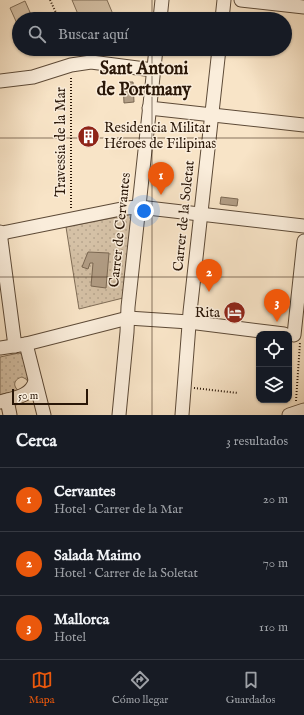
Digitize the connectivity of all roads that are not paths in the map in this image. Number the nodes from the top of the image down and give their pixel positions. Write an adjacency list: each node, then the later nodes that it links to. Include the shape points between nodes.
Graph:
1 (162, 0): 5 (street)
2 (224, 0): 6 (street)
3 (241, 0): 4 (street)
4 (304, 7)
5 (161, 12)
6 (223, 12)
7 (155, 56): 9 (street, Carrer de Cervantes)
8 (218, 56): 12 (street, Carrer de la Soletat)
9 (153, 70): 10 (street, via 91,62 71,65 33,77); 11 (street, Carrer de Cervantes)
10 (0, 80)
11 (149, 108): 12 (street); 14 (street, Carrer de Cervantes)
12 (211, 114): 13 (street); 15 (street, Carrer de la Soletat)
13 (304, 124)
14 (139, 207): 15 (street); 17 (street); 19 (street, Carrer de Cervantes)
15 (200, 214): 16 (street); 20 (street, Carrer de la Soletat)
16 (304, 226)
17 (0, 233): 22 (street)
18 (304, 241): 21 (street)
19 (128, 318): 20 (street); 22 (street); 28 (street, Carrer de Cervantes)
20 (189, 322): 21 (street); 29 (street, Carrer de la Soletat)
21 (294, 335)
22 (20, 345): 23 (street); 24 (street)
23 (0, 348)
24 (35, 382): 25 (street, via 30,392); 27 (street)
25 (3, 401): 26 (street)
26 (10, 415)
27 (44, 415)
28 (119, 415)
29 (182, 415)

